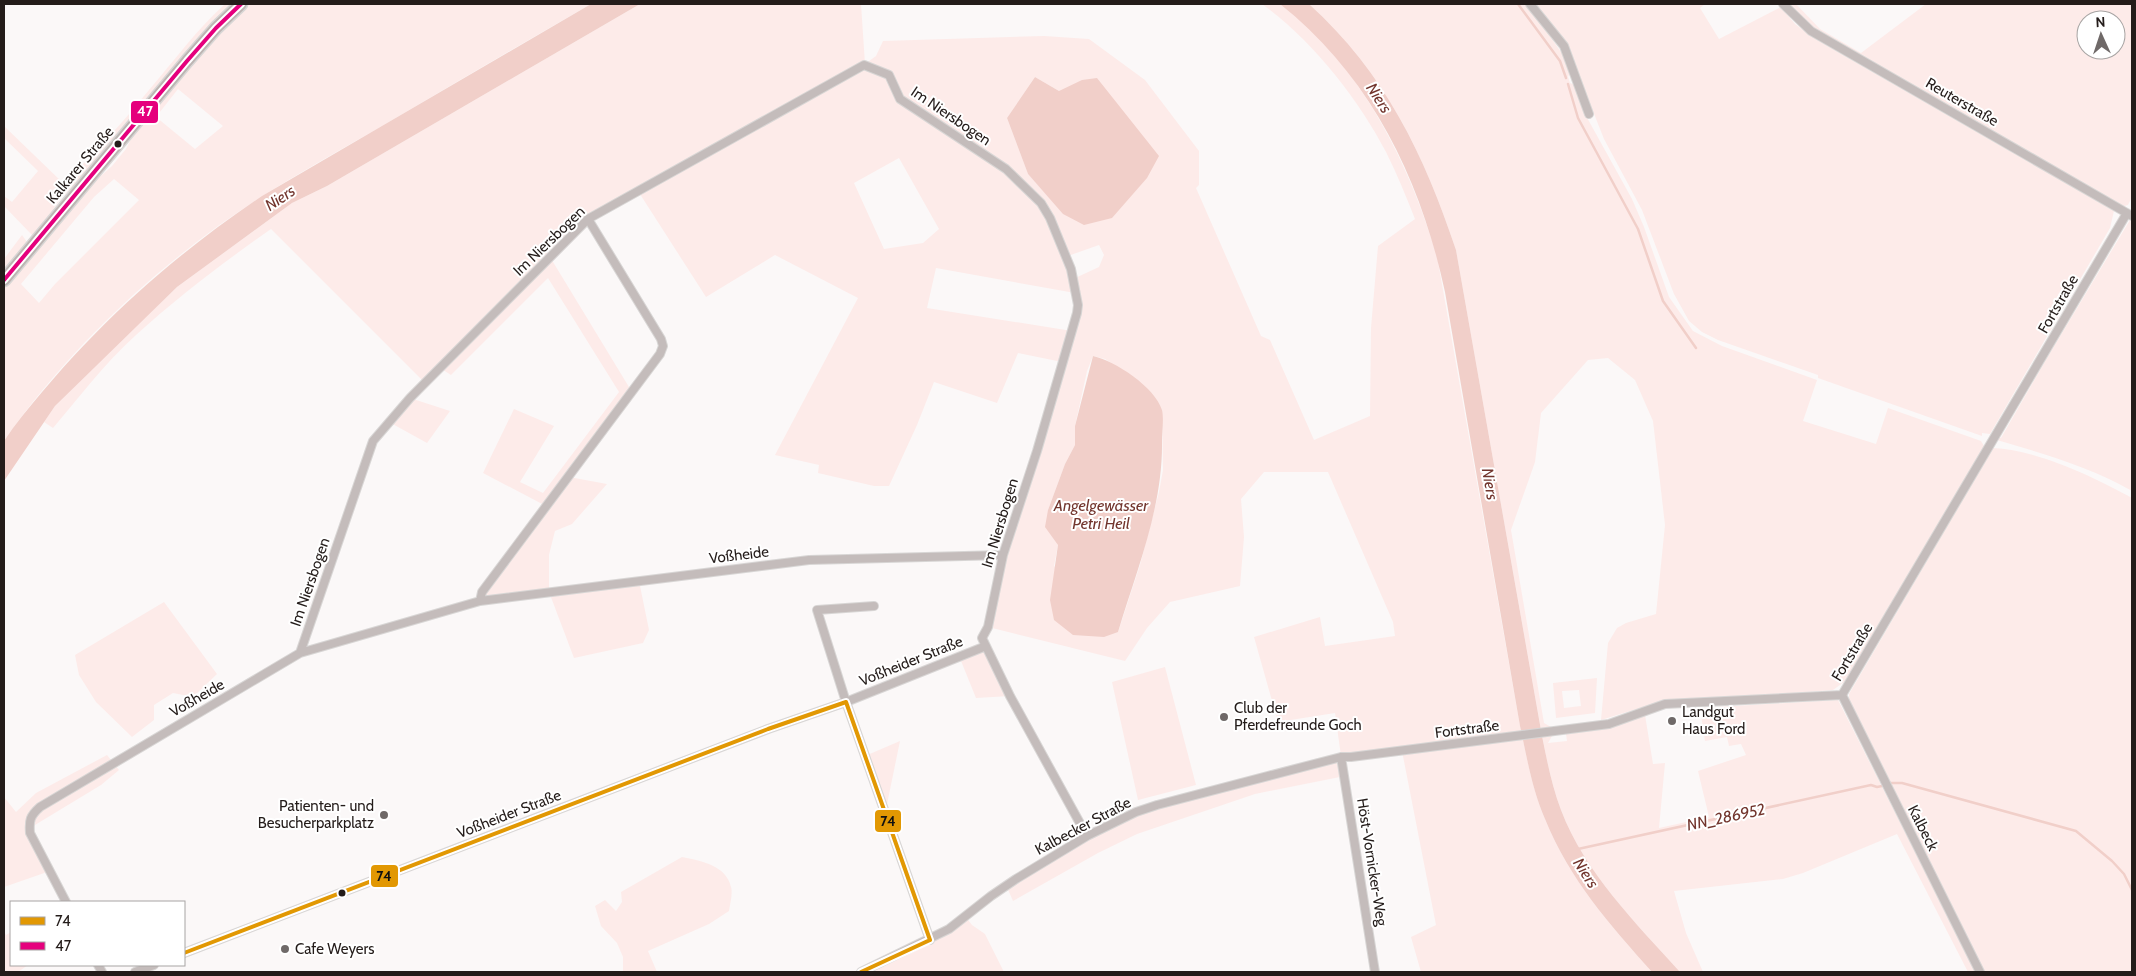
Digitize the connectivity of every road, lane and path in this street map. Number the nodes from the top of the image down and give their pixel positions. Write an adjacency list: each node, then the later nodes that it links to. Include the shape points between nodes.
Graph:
1 (241, 4): 7 (main road, Kalkarer Straße, via 187,60)
2 (1530, 4): 4 (street, via 1564,46)
3 (1783, 4): 5 (street, Reuterstraße, via 1811,31)
4 (1589, 114)
5 (2130, 215): 13 (street, Fortstraße)
6 (588, 219): 8 (street, Im Niersbogen, via 864,65 889,75 900,99 1006,169 1034,195 1050,218 1070,269 1078,305); 9 (street, via 663,346 482,592); 12 (street, Im Niersbogen, via 410,398 373,441)
7 (4, 280)
8 (1003, 555): 9 (street, Voßheide, via 809,560); 11 (street, Im Niersbogen, via 988,627 982,638)
9 (480, 601): 12 (street, Voßheide)
10 (874, 606): 14 (street, Voßheider Straße, via 817,610)
11 (986, 646): 14 (street, Voßheider Straße); 16 (street, via 1010,696)
12 (300, 653): 17 (street, Voßheide, via 33,813 29,821 30,833)
13 (1842, 695): 15 (street, Fortstraße, via 1665,704 1609,724); 24 (street, Kalbeck)
14 (846, 702): 18 (street, Voßheider Straße); 19 (street, Voßheider Straße)
15 (1341, 756): 16 (street, Kalbecker Straße, via 1157,805); 23 (street, Höst-Vornicker-Weg)
16 (1088, 836): 18 (street, Kalbecker Straße, via 1016,878)
17 (65, 901)
18 (930, 940): 22 (street, Kalbecker Straße)
19 (185, 953)
20 (151, 966): 21 (street)
21 (135, 972)
22 (861, 972)
23 (1375, 972)
24 (1980, 972)

